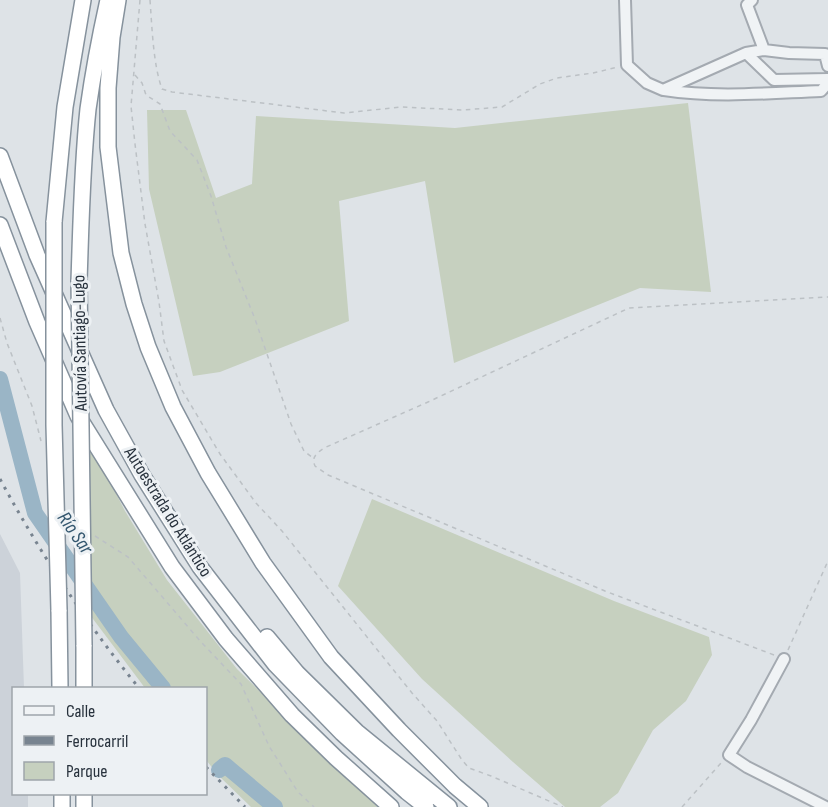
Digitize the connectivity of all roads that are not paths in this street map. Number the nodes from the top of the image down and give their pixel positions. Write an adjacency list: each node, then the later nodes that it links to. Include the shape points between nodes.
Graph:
1 (83, 0): 15 (highway, Autovía Santiago-Lugo, bridge, via 64,107 54,222)
2 (108, 0): 16 (highway, Autovía Santiago-Lugo, bridge, via 88,109 79,281)
3 (118, 0): 20 (highway, via 108,88 108,147 120,241 134,304 173,407 263,563 331,657 399,730)
4 (625, 0): 10 (street, via 627,65)
5 (752, 0): 6 (street, via 747,5)
6 (764, 50): 7 (street); 8 (street, via 825,54)
7 (746, 53): 9 (street, via 774,80); 10 (street)
8 (828, 66)
9 (828, 81): 10 (street, via 821,91 690,94)
10 (663, 90)
11 (0, 156): 13 (highway, Autoestrada do Atlántico, via 37,255 106,410)
12 (0, 225): 17 (highway, Autoestrada do Atlántico, via 78,417 161,551 226,639 292,715)
13 (182, 536): 18 (highway, Autoestrada do Atlántico, via 200,567 275,664 342,734); 19 (highway, via 297,673 357,732)
14 (784, 659): 21 (street, via 729,755)
15 (60, 687)
16 (84, 687)
17 (391, 807)
18 (426, 807)
19 (450, 807)
20 (480, 807)
21 (826, 807)

